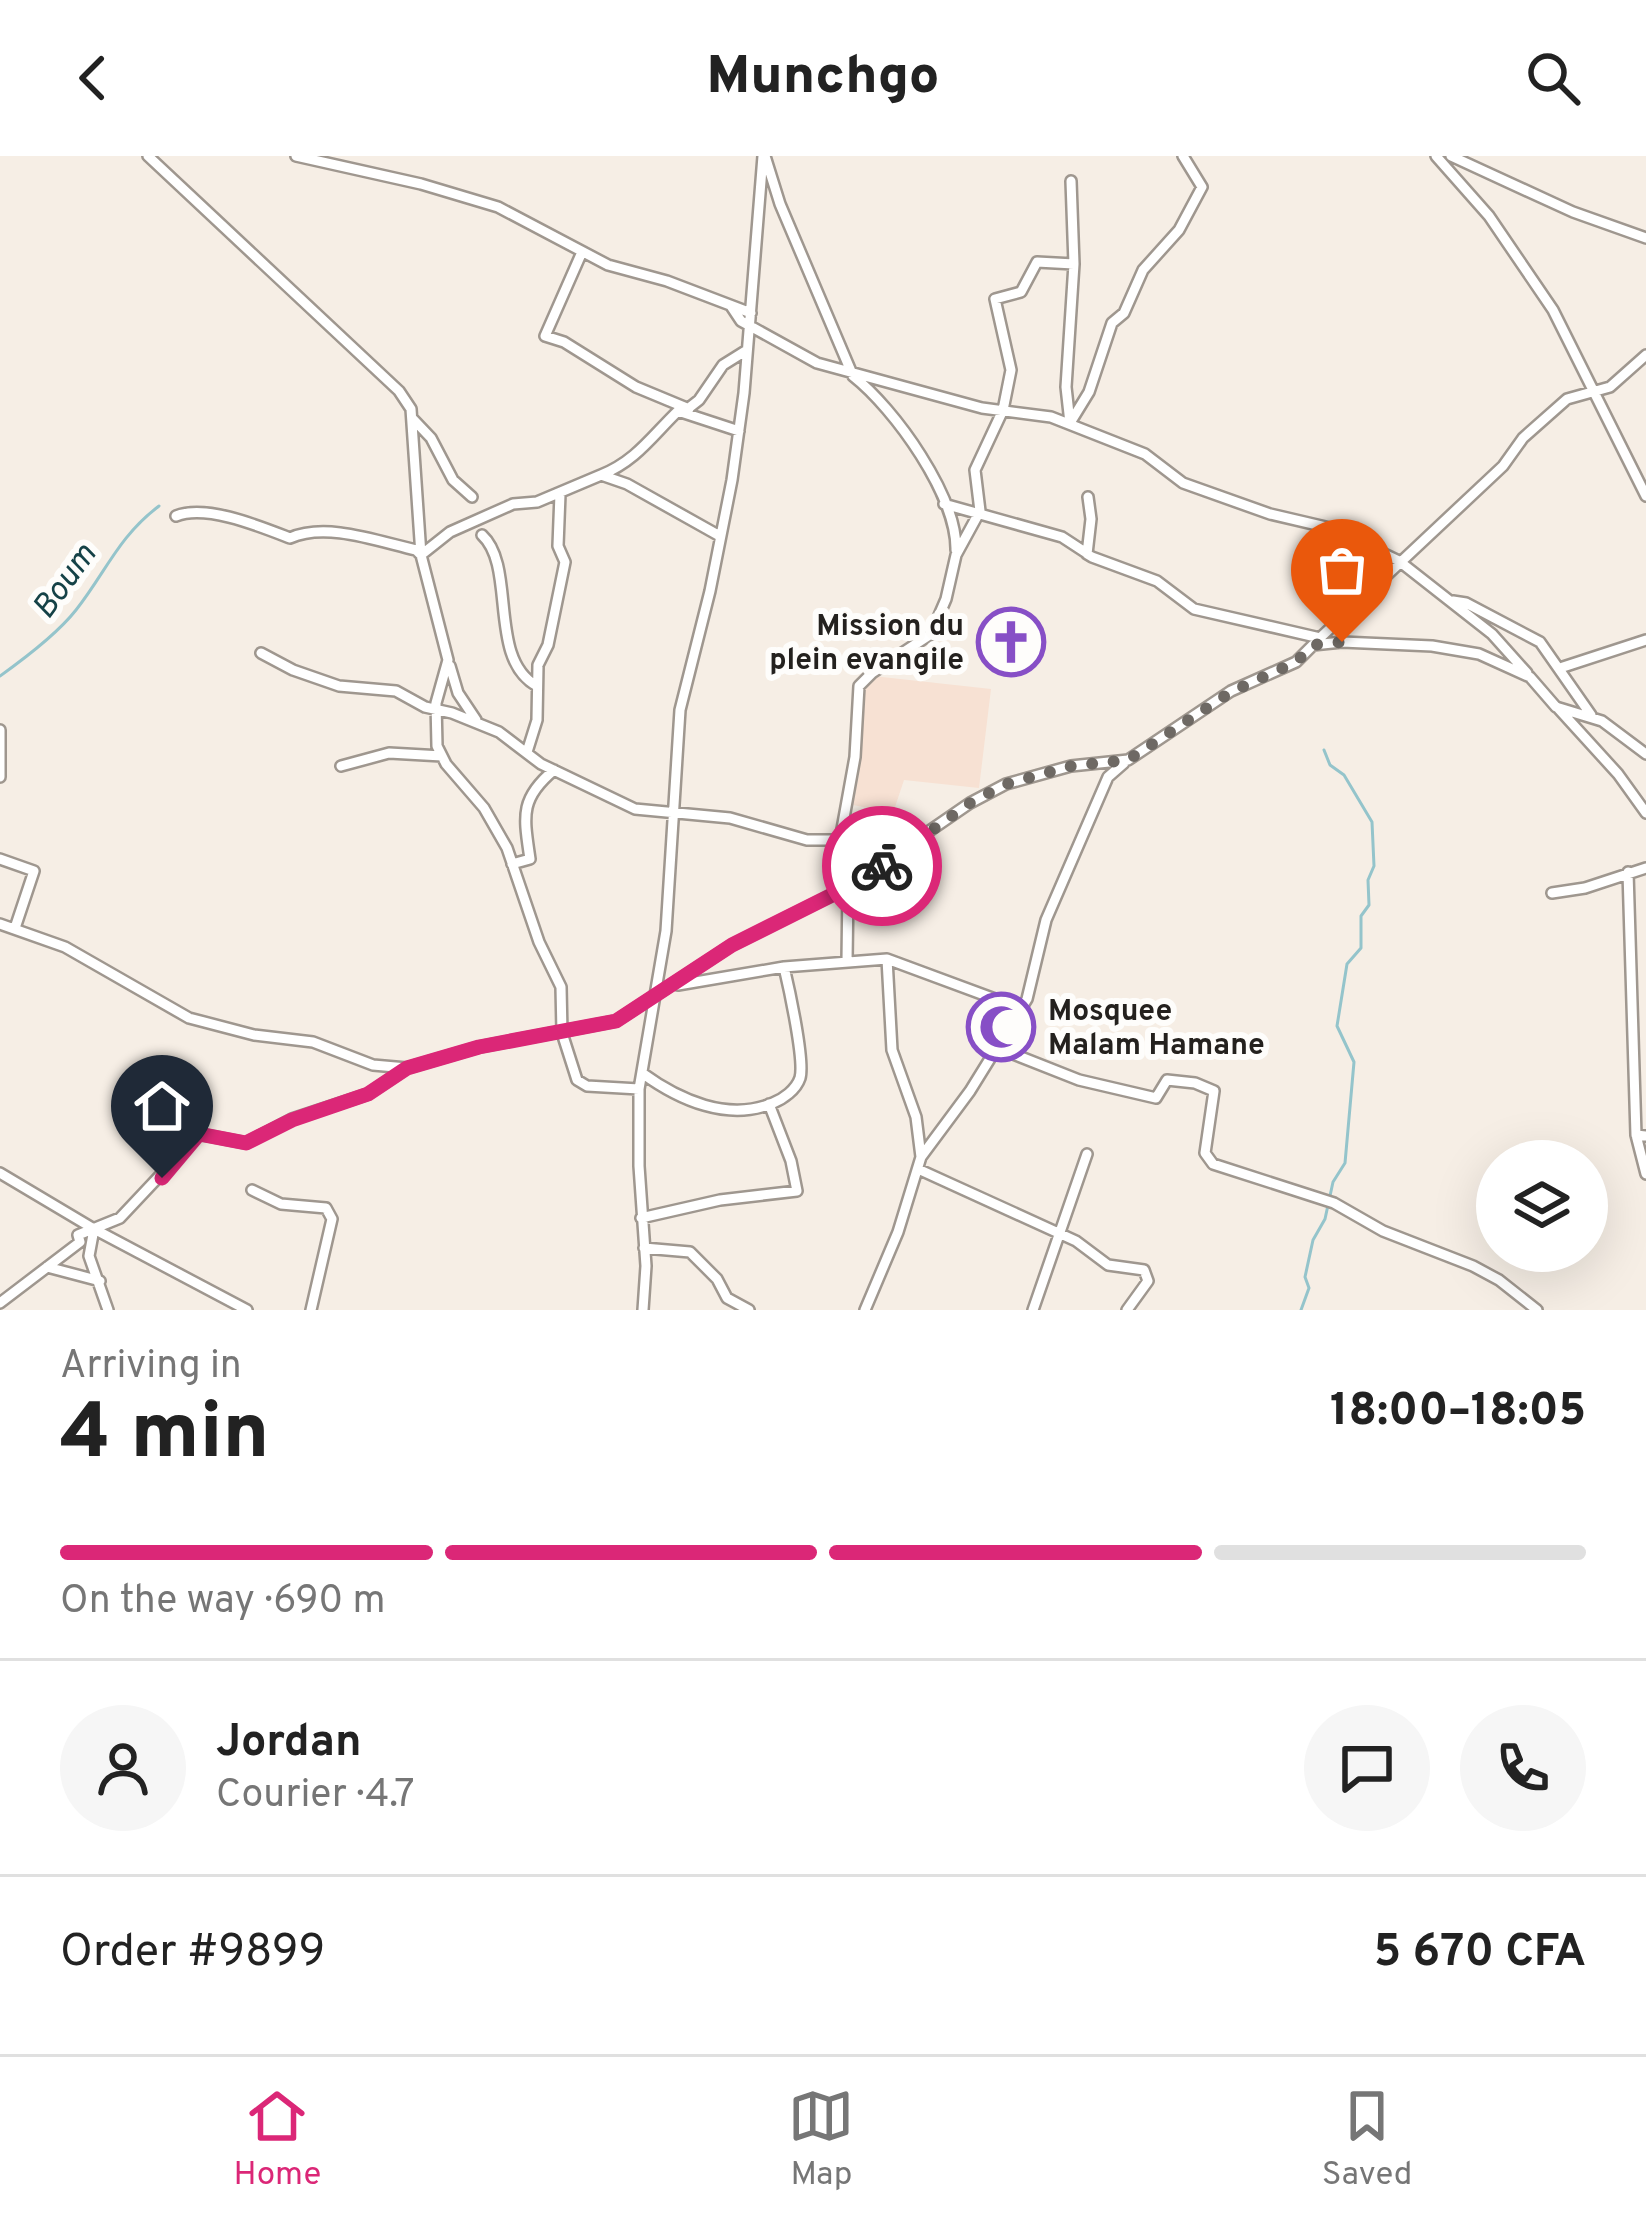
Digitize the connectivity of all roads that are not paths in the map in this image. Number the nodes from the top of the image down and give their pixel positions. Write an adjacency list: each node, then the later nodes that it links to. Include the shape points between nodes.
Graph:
1 (148, 156): 18 (street, via 399,391)
2 (296, 156): 9 (street, via 506,210)
3 (764, 156): 11 (street); 14 (street)
4 (1183, 156): 19 (street, via 1202,188 1112,323)
5 (1436, 156): 15 (street, via 1529,273)
6 (1457, 157): 8 (street)
7 (1071, 181): 10 (street)
8 (1646, 238)
9 (582, 252): 11 (street); 16 (street, via 545,336)
10 (1074, 264): 17 (street, via 1037,262 1021,292 994,299 1011,370); 19 (street)
11 (750, 319): 12 (street); 14 (street, via 790,350)
12 (747, 350): 16 (street, via 723,365); 20 (street)
13 (1646, 356): 15 (street)
14 (853, 376): 17 (street); 26 (street, via 915,447)
15 (1592, 392): 23 (street); 34 (street, via 1567,399)
16 (687, 410): 20 (street); 21 (street, via 626,465)
17 (1003, 410): 19 (street); 27 (street, via 975,470)
18 (412, 418): 24 (street); 31 (street)
19 (1070, 423): 34 (street, via 1145,454 1183,483 1313,521)
20 (739, 431): 30 (street)
21 (601, 475): 22 (street); 30 (street)
22 (560, 494): 31 (street, via 513,504 450,532); 42 (street, via 565,562)
23 (1646, 496)
24 (472, 497)
25 (1088, 497): 33 (street)
26 (944, 504): 27 (street); 32 (street, via 956,526)
27 (980, 511): 32 (street); 33 (street, via 1062,537)
28 (176, 516): 31 (street, via 217,512 290,538 322,531)
29 (482, 535): 42 (street, via 501,574 511,646 523,676)
30 (718, 535): 56 (street, via 685,680)
31 (422, 555): 39 (street)
32 (956, 555): 57 (street, via 931,634 859,686)
33 (1092, 557): 36 (street, via 1157,581 1194,609)
34 (1399, 561): 35 (street); 36 (street)
35 (1451, 601): 40 (street, via 1540,642); 41 (street)
36 (1318, 640): 41 (street, via 1432,646 1479,654); 51 (street, via 1296,662 1231,692)
37 (1646, 640): 40 (street)
38 (261, 653): 44 (street, via 339,686 383,688)
39 (448, 660): 44 (street); 46 (street)
40 (1560, 668): 45 (street)
41 (1530, 676): 43 (street)
42 (537, 686): 48 (street)
43 (1556, 707): 45 (street); 55 (street)
44 (437, 709): 46 (street); 50 (street)
45 (1591, 715): 49 (street)
46 (480, 724): 48 (street)
47 (0, 730): 54 (street)
48 (527, 752): 53 (street)
49 (1646, 754)
50 (442, 756): 52 (street, via 389,753); 60 (street, via 484,808)
51 (1128, 760): 58 (street, via 1006,784); 72 (street, via 1108,777 1086,826 1046,920)
52 (341, 766)
53 (554, 770): 56 (street, via 634,809); 60 (street, via 527,798 530,859)
54 (0, 777)
55 (1646, 813)
56 (671, 815): 57 (street); 71 (street)
57 (840, 840): 58 (street)
58 (916, 840): 63 (street)
59 (0, 859): 66 (street, via 34,871)
60 (512, 864): 73 (street, via 561,987)
61 (1646, 868): 62 (street)
62 (1628, 872): 64 (street); 79 (street)
63 (848, 887): 68 (street); 70 (street, via 732,945)
64 (1552, 893)
65 (0, 924): 66 (street)
66 (15, 928): 75 (street, via 65,946 189,1018)
67 (887, 959): 68 (street); 72 (street); 81 (street, via 892,1050)
68 (848, 961): 69 (street)
69 (784, 968): 70 (street); 78 (street, via 800,1078)
70 (675, 985): 71 (street)
71 (655, 997): 73 (street, via 616,1021); 76 (street)
72 (1022, 1009): 74 (street)
73 (562, 1033): 75 (street); 77 (street, via 580,1085)
74 (998, 1048): 81 (street); 101 (street, via 1078,1080 1156,1098 1167,1080 1214,1091 1205,1153 1214,1164 1334,1203 1473,1266)
75 (407, 1068): 87 (street, via 368,1094 246,1143 199,1134 120,1218)
76 (642, 1073): 77 (street); 78 (street, via 710,1107)
77 (639, 1089): 86 (street)
78 (769, 1104): 86 (street, via 796,1191)
79 (1641, 1135): 84 (street)
80 (1087, 1154): 88 (street)
81 (921, 1157): 82 (street)
82 (918, 1169): 88 (street); 98 (street)
83 (0, 1173): 87 (street)
84 (1646, 1174)
85 (252, 1190): 95 (street, via 281,1204 326,1208 332,1219)
86 (641, 1218): 89 (street)
87 (94, 1229): 90 (street); 91 (street, via 89,1256); 94 (street)
88 (1059, 1236): 99 (street); 100 (street, via 1108,1265 1144,1270 1148,1281)
89 (644, 1248): 96 (street); 97 (street, via 690,1252 727,1298)
90 (47, 1267): 91 (street); 92 (street)
91 (100, 1281): 93 (street)
92 (0, 1303)
93 (108, 1310)
94 (247, 1310)
95 (311, 1310)
96 (643, 1310)
97 (749, 1310)
98 (865, 1310)
99 (1034, 1310)
100 (1127, 1310)
101 (1537, 1310)

